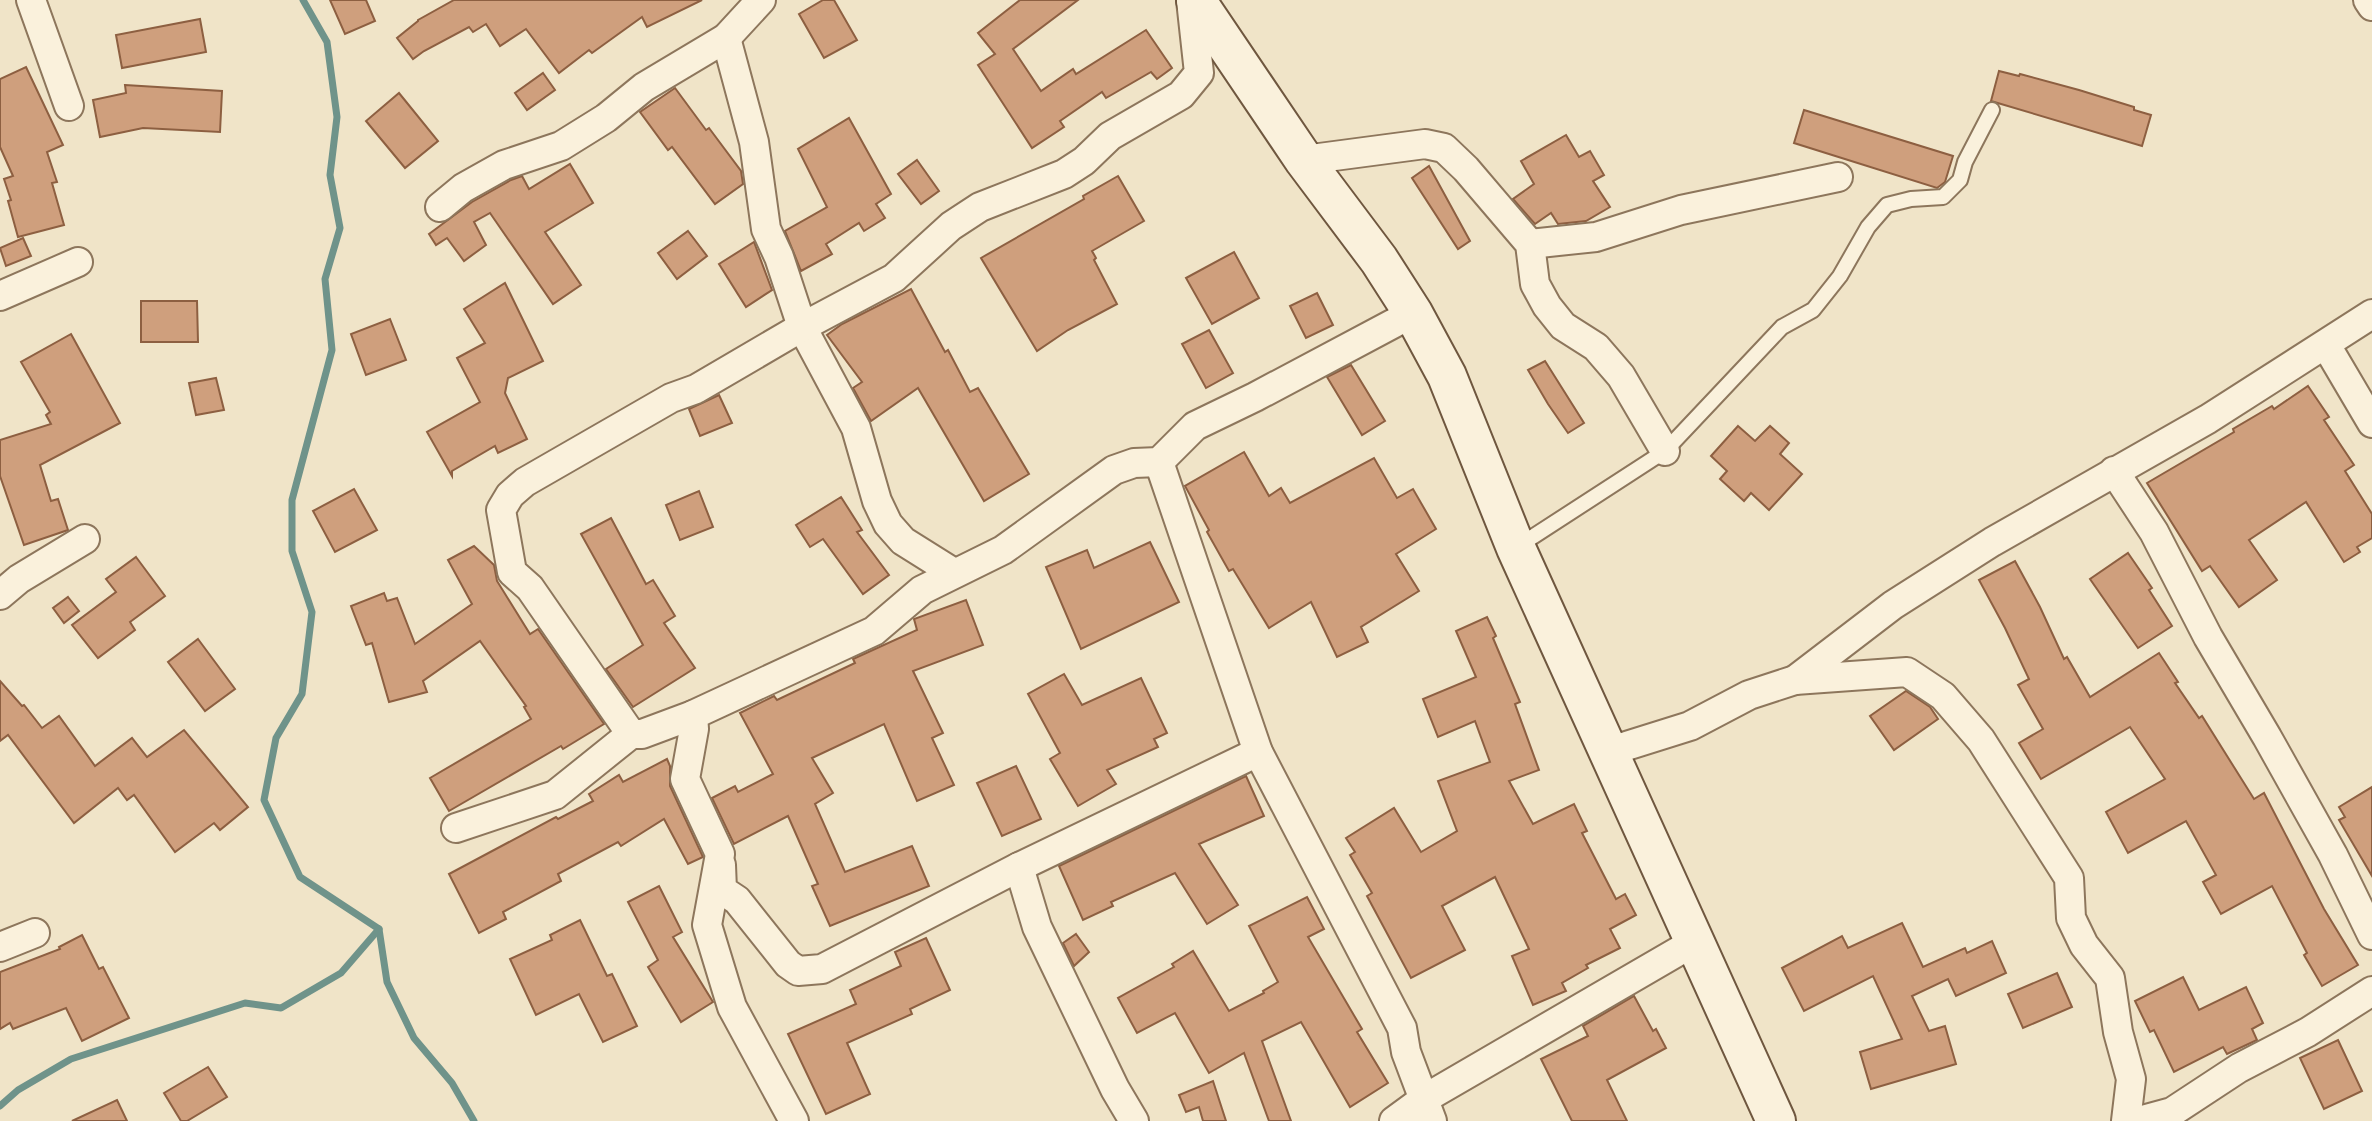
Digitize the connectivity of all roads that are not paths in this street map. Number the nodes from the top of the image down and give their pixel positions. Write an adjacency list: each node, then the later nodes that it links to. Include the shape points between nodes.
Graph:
1 (31, 0): 7 (street)
2 (761, 0): 6 (street)
3 (1193, 0): 9 (main road); 17 (street, via 1199,73 1181,95 1110,136 1064,174 980,207 951,226 894,278)
4 (2368, 0): 5 (street)
5 (2372, 6)
6 (726, 38): 11 (street, via 644,87 561,146 505,165); 17 (street, via 754,142 766,229)
7 (69, 106)
8 (1992, 110): 20 (lane, via 1960,180 1943,197 1886,205 1813,310 1782,327)
9 (1304, 160): 12 (street, via 1425,144 1444,148); 15 (main road)
10 (1838, 177): 12 (street, via 1681,210 1596,237)
11 (440, 207)
12 (1530, 244): 20 (street, via 1535,284 1546,306 1563,326 1596,347 1621,376)
13 (78, 262): 14 (street)
14 (0, 296)
15 (1413, 313): 21 (street, via 1195,426); 24 (main road, via 1447,376)
16 (2372, 314): 18 (street)
17 (802, 327): 25 (street, via 856,428 888,524 903,541); 29 (street, via 525,482 501,510 512,572 530,588)
18 (2326, 345): 19 (street); 22 (street)
19 (2372, 423)
20 (1665, 451): 24 (lane)
21 (1159, 462): 25 (street, via 1114,470 1003,550); 30 (street)
22 (2114, 471): 27 (street, via 1893,605); 36 (street, via 2154,532 2208,637 2333,855)
23 (85, 539): 26 (street)
24 (1516, 548): 31 (main road)
25 (954, 573): 28 (street, via 922,590 874,631)
26 (0, 595)
27 (1795, 680): 31 (street, via 1749,695 1690,726); 45 (street, via 1907,671 1943,696 1981,740 2069,878 2071,918 2084,945 2110,978 2130,1079)
28 (693, 715): 29 (street); 33 (street, via 685,779)
29 (631, 734): 32 (street, via 555,795)
30 (1258, 752): 34 (street); 40 (street, via 1402,1028)
31 (1607, 752): 37 (main road)
32 (456, 828)
33 (720, 854): 34 (street, via 722,890 737,900 788,964 799,971 822,968); 41 (street, via 707,925 732,1007)
34 (1019, 867): 42 (street, via 1037,927)
35 (35, 933): 38 (street)
36 (2372, 935)
37 (1696, 941): 40 (street); 44 (main road)
38 (0, 947)
39 (2372, 991): 46 (street, via 2172,1112)
40 (1428, 1110): 43 (street)
41 (794, 1121)
42 (1134, 1121)
43 (1394, 1121)
44 (1776, 1121)
45 (2126, 1121)
46 (2139, 1121)

